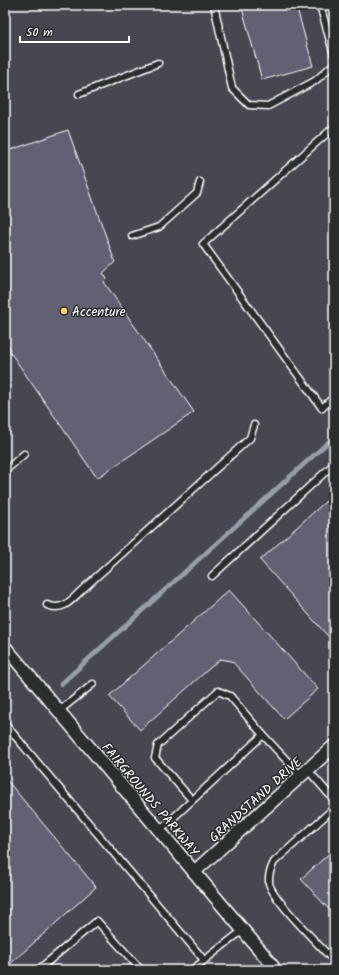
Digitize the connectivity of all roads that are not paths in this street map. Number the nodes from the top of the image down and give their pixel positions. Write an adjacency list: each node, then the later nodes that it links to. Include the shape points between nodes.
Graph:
1 (214, 5): 5 (lane, via 232,88 249,105 268,106 315,81)
2 (320, 5): 3 (lane)
3 (334, 55)
4 (158, 63): 6 (lane)
5 (334, 64)
6 (79, 94)
7 (334, 127): 10 (lane, via 203,244 322,408)
8 (200, 182): 9 (lane, via 197,193 159,227)
9 (132, 236)
10 (334, 397)
11 (254, 425): 16 (lane, via 250,438 63,607 54,608)
12 (24, 454): 14 (lane)
13 (334, 464): 15 (lane)
14 (5, 471)
15 (212, 576)
16 (47, 605)
17 (5, 647): 19 (street, FAIRGROUNDS PARKWAY)
18 (93, 684): 19 (lane)
19 (59, 711): 27 (street, FAIRGROUNDS PARKWAY)
20 (5, 724): 30 (lane)
21 (263, 735): 23 (lane); 24 (lane); 24 (lane, via 230,696 218,691 158,745 155,758)
22 (334, 746): 23 (street, GRANDSTAND DRIVE)
23 (305, 773): 25 (lane); 28 (street, GRANDSTAND DRIVE)
24 (192, 800): 27 (lane)
25 (334, 800)
26 (334, 808): 31 (lane, via 274,862 269,883 276,897)
27 (159, 830): 28 (street, FAIRGROUNDS PARKWAY)
28 (194, 872): 29 (street, FAIRGROUNDS PARKWAY)
29 (243, 930): 30 (lane); 35 (street, FAIRGROUNDS PARKWAY)
30 (204, 960): 34 (lane)
31 (334, 961)
32 (38, 970): 33 (lane, via 97,921)
33 (141, 970)
34 (192, 970)
35 (275, 970)

